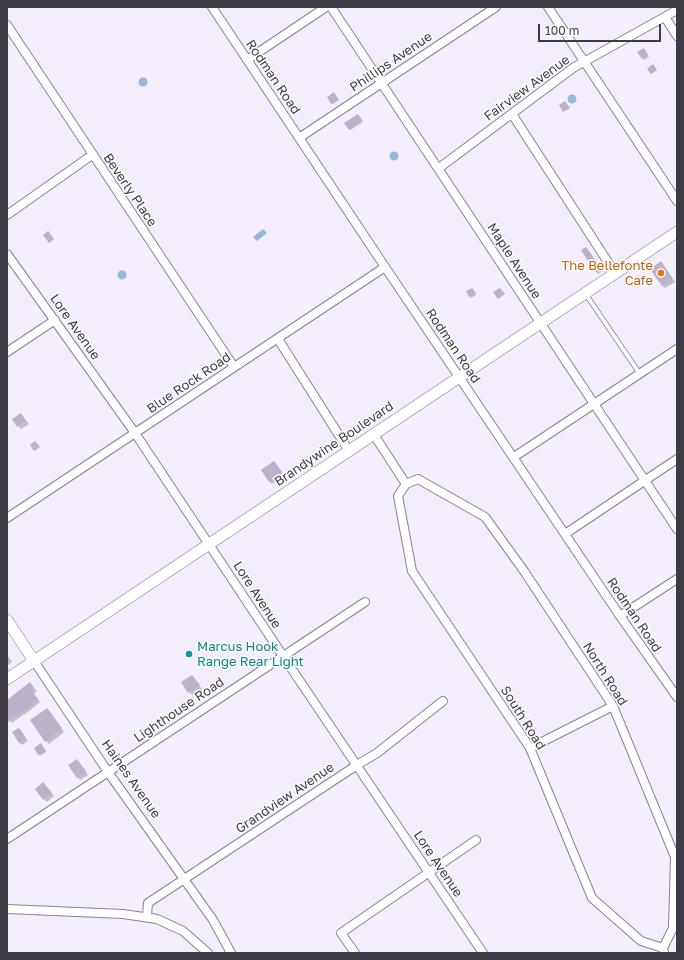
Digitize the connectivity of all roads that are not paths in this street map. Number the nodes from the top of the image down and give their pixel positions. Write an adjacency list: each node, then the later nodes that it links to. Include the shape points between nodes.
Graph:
1 (212, 7): 10 (street, Rodman Road)
2 (326, 7): 10 (street)
3 (331, 7): 12 (street, Maple Avenue)
4 (496, 7): 12 (street, Phillips Avenue)
5 (548, 7): 11 (street)
6 (677, 10): 7 (street, Fairview Avenue)
7 (665, 17): 9 (street); 11 (street, Fairview Avenue)
8 (7, 25): 15 (street, Beverly Place)
9 (677, 36)
10 (247, 60): 14 (street, Rodman Road)
11 (584, 61): 13 (street, Fairview Avenue); 17 (street)
12 (381, 83): 14 (street, Phillips Avenue); 16 (street, Maple Avenue)
13 (512, 114): 16 (street, Fairview Avenue); 22 (street)
14 (299, 138): 21 (street, Rodman Road)
15 (92, 155): 18 (street); 29 (street, Beverly Place)
16 (439, 168): 25 (street, Maple Avenue)
17 (677, 201)
18 (7, 215)
19 (677, 232): 22 (street, Brandywine Boulevard)
20 (7, 254): 24 (street, Lore Avenue)
21 (385, 267): 26 (street, Blue Rock Road); 31 (street, Rodman Road)
22 (615, 273): 23 (street, Brandywine Boulevard)
23 (585, 293): 25 (street, Brandywine Boulevard); 30 (lane)
24 (55, 320): 28 (street); 33 (street, Lore Avenue)
25 (540, 322): 31 (street, Brandywine Boulevard); 32 (street, Maple Avenue)
26 (278, 339): 29 (street, Blue Rock Road); 35 (street)
27 (677, 349): 30 (street)
28 (7, 352)
29 (234, 367): 33 (street, Blue Rock Road)
30 (640, 374): 32 (street)
31 (459, 378): 34 (street, Brandywine Boulevard); 36 (street, Rodman Road)
32 (594, 404): 36 (street); 38 (street, Maple Avenue)
33 (135, 433): 40 (street, Blue Rock Road); 43 (street, Lore Avenue)
34 (374, 435): 35 (street, Brandywine Boulevard); 39 (street)
35 (349, 451): 43 (street, Brandywine Boulevard)
36 (514, 457): 42 (street, Rodman Road)
37 (677, 459): 38 (street)
38 (645, 480): 41 (street, Maple Avenue); 42 (street)
39 (406, 484): 53 (street, North Road, via 418,479 485,517 524,571); 54 (street, South Road, via 398,496 412,571)
40 (7, 518)
41 (677, 529)
42 (565, 534): 46 (street, Rodman Road)
43 (209, 544): 48 (street, Lore Avenue); 49 (street, Brandywine Boulevard)
44 (677, 579): 46 (street)
45 (365, 602): 48 (street, Lighthouse Road)
46 (620, 616): 51 (street, Rodman Road)
47 (7, 620): 49 (street, Haines Avenue)
48 (283, 656): 55 (street, Lore Avenue); 56 (street, Lighthouse Road)
49 (34, 661): 50 (street, Brandywine Boulevard); 56 (street, Haines Avenue)
50 (7, 679)
51 (677, 697)
52 (443, 700): 55 (street, Grandview Avenue, via 389,744)
53 (613, 706): 54 (street); 63 (street, North Road, via 675,857 673,928)
54 (530, 748): 63 (street, South Road, via 592,898 641,941)
55 (357, 764): 59 (street, Lore Avenue); 60 (street, Grandview Avenue)
56 (108, 772): 57 (street, Lighthouse Road); 60 (street, Haines Avenue)
57 (7, 839)
58 (476, 840): 59 (street)
59 (429, 872): 66 (street, via 341,933); 67 (street, Lore Avenue)
60 (184, 879): 62 (street, Grandview Avenue, via 148,903); 65 (street, Haines Avenue, via 213,920)
61 (7, 908): 62 (street)
62 (147, 916): 64 (street, via 176,927)
63 (663, 950)
64 (208, 953)
65 (231, 953)
66 (355, 953)
67 (483, 953)

